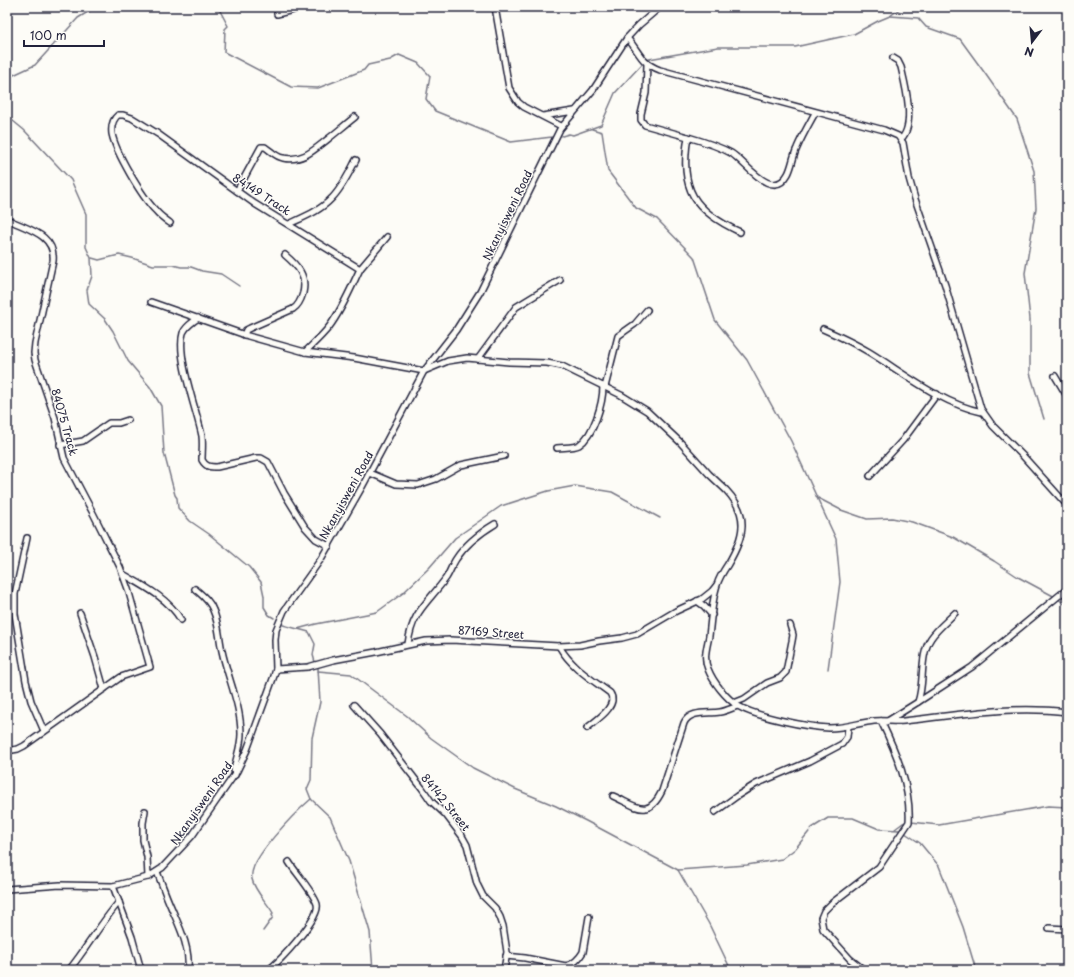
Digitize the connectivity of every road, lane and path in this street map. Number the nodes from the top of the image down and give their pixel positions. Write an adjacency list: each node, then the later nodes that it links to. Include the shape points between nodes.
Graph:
1 (298, 7): 4 (street)
2 (495, 7): 10 (street, via 509,88 518,102)
3 (660, 7): 5 (street, Nkanyisweni Road)
4 (277, 14)
5 (627, 38): 7 (street); 8 (street, Nkanyisweni Road, via 593,90)
6 (893, 58): 14 (street, via 901,67 908,108 907,129)
7 (647, 64): 9 (street, via 660,70); 13 (street, via 646,93 641,120 645,125)
8 (574, 111): 10 (street); 12 (street, Nkanyisweni Road)
9 (816, 112): 13 (street, via 797,148 788,174 784,180 777,183 769,184 762,181 730,152); 14 (street, via 889,132)
10 (542, 116): 12 (street)
11 (355, 117): 16 (street, via 314,151 304,156 294,159 283,158 261,147)
12 (561, 126): 32 (street, Nkanyisweni Road, via 480,292 456,330)
13 (688, 137): 20 (street, via 685,168 693,196 706,212)
14 (901, 139): 37 (street, via 915,199 945,285)
15 (356, 160): 19 (street, via 332,198 312,213)
16 (237, 191): 18 (street, 84149 Track, via 158,134 132,118 118,115 112,125 116,146 145,198); 19 (street, 84149 Track)
17 (7, 219): 39 (street, 84075 Track, via 43,236 52,248 53,261 34,353)
18 (170, 223)
19 (288, 224): 23 (street, 84149 Track)
20 (740, 232)
21 (387, 237): 23 (street)
22 (285, 255): 29 (street, via 298,267 305,285 297,307 246,330)
23 (360, 268): 30 (street, via 333,321)
24 (560, 280): 31 (street, via 516,307)
25 (151, 302): 27 (street)
26 (647, 310): 34 (street, via 635,324 618,336)
27 (198, 318): 29 (street); 47 (street, via 186,327 182,346 202,436 204,464 217,467 256,458 265,459 305,527 316,539)
28 (823, 329): 35 (street, via 856,344)
29 (244, 335): 30 (street)
30 (305, 352): 32 (street)
31 (478, 359): 32 (street, via 457,359); 34 (street, via 555,364)
32 (424, 371): 42 (street, Nkanyisweni Road)
33 (1055, 376): 36 (street)
34 (604, 387): 40 (street, via 595,422 584,440 575,446); 49 (street, via 639,405 652,416 735,501 741,516 741,537)
35 (937, 394): 37 (street, via 963,407); 43 (street, via 903,440)
36 (1067, 396)
37 (982, 412): 44 (street)
38 (128, 420): 39 (street, via 108,423 83,441)
39 (60, 445): 48 (street, 84075 Track)
40 (557, 448)
41 (504, 456): 42 (street, via 461,465 436,479 418,485 396,484)
42 (370, 473): 47 (street, Nkanyisweni Road)
43 (870, 476)
44 (1067, 505)
45 (494, 524): 58 (street, via 468,545 456,559 446,578 416,614)
46 (27, 538): 69 (street, via 15,594 16,614 26,681 31,701)
47 (329, 546): 60 (street, Nkanyisweni Road, via 280,618 275,640)
48 (122, 574): 56 (street, via 164,600); 61 (street, 84075 Track, via 150,667 127,674)
49 (717, 585): 52 (street, 87169 Street); 55 (street)
50 (196, 589): 71 (street, via 214,611 224,662 240,720 241,735)
51 (1067, 589): 62 (street, via 972,667)
52 (697, 601): 55 (street); 59 (street, 87169 Street, via 676,610 632,636)
53 (80, 613): 61 (street)
54 (955, 613): 62 (street, via 931,638 926,649)
55 (712, 615): 63 (street, via 705,656 707,666 717,684)
56 (181, 620)
57 (790, 625): 63 (street, via 792,641 786,672)
58 (408, 644): 59 (street, 87169 Street, via 426,640 451,640); 60 (street, 87169 Street, via 315,666)
59 (559, 646): 68 (street, via 570,662 613,697 609,708)
60 (276, 669): 71 (street, Nkanyisweni Road, via 247,750)
61 (104, 689): 69 (street)
62 (918, 702): 66 (street)
63 (736, 704): 67 (street, via 759,714 807,725); 72 (street, via 721,712 691,715 687,718 662,791 652,806 647,809 640,808)
64 (354, 705): 84 (street, 84142 Street, via 462,836 467,845 476,884 500,917)
65 (1067, 712): 66 (street, via 1041,709 1009,710)
66 (883, 722): 67 (street); 90 (street, via 906,789 909,822 879,867 832,903 821,918 823,929 850,959)
67 (848, 727): 74 (street, via 842,744 756,784)
68 (587, 728)
69 (44, 731): 70 (street, via 18,749)
70 (7, 751)
71 (234, 775): 76 (street, Nkanyisweni Road, via 192,836)
72 (613, 796)
73 (145, 811): 77 (street, via 143,840)
74 (715, 812)
75 (289, 862): 88 (street, via 317,907 312,921 283,957)
76 (157, 872): 77 (street, Nkanyisweni Road); 87 (street, via 183,933 188,950)
77 (148, 877): 78 (street, Nkanyisweni Road)
78 (113, 886): 79 (street, Nkanyisweni Road, via 60,885); 80 (street)
79 (7, 889)
80 (119, 902): 85 (street); 86 (street)
81 (589, 917): 84 (street, via 584,952 571,964 566,966)
82 (1050, 928): 83 (street)
83 (1067, 929)
84 (506, 956): 89 (street, 84142 Street)
85 (69, 970)
86 (141, 970)
87 (188, 970)
88 (268, 970)
89 (504, 970)
90 (864, 970)

